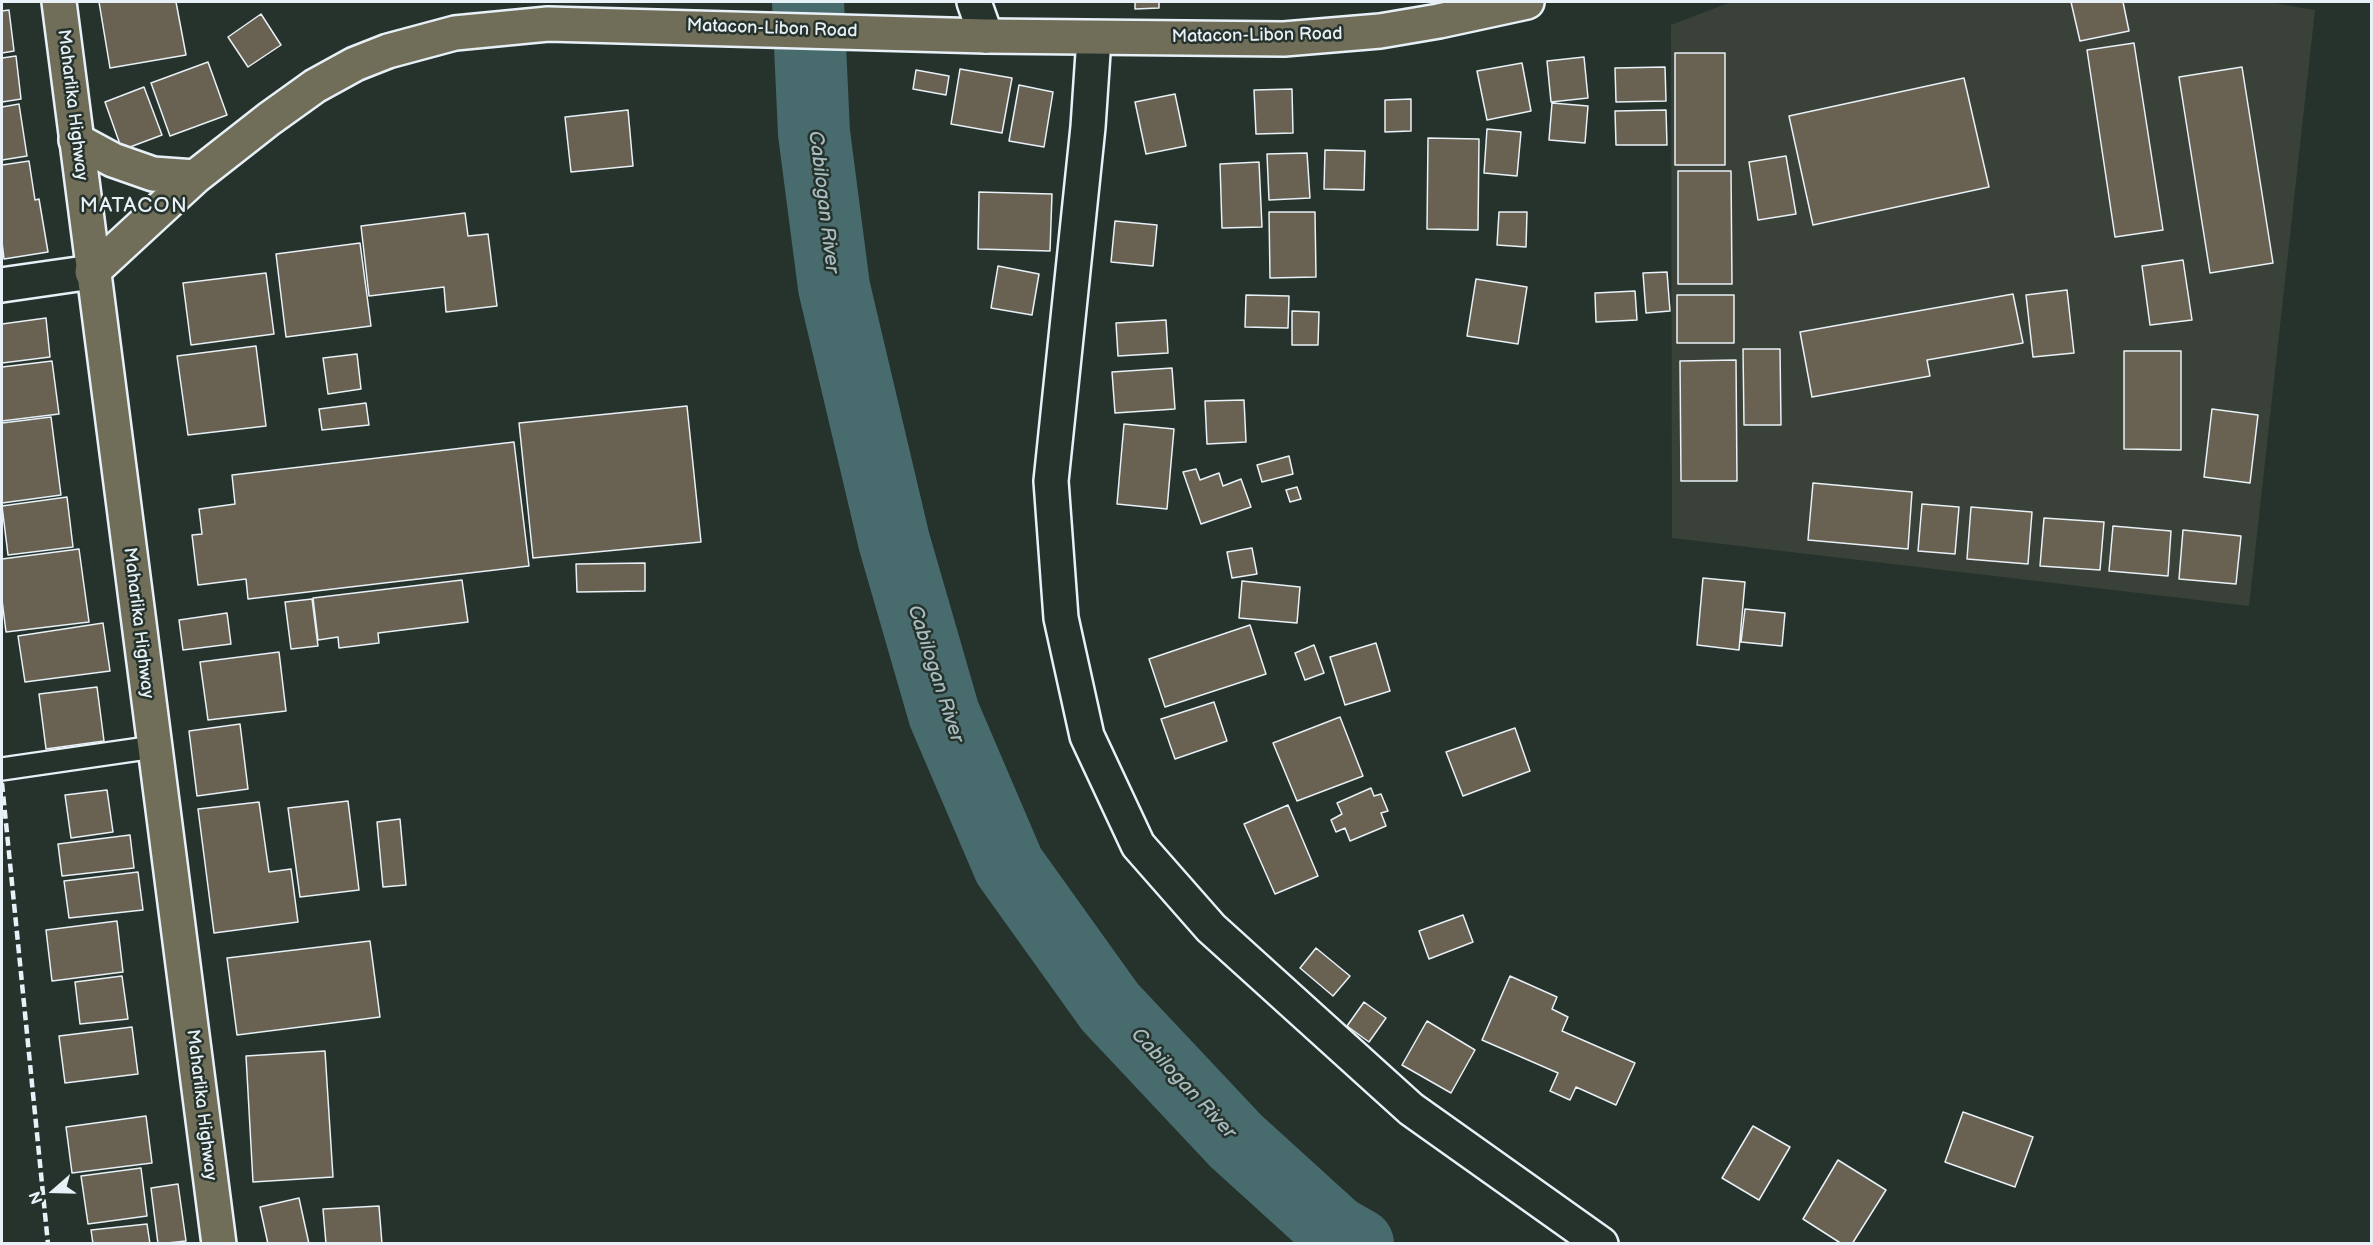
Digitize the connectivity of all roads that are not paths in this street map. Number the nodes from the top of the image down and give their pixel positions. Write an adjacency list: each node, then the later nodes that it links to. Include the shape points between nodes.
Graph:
1 (59, 2): 6 (main road, Maharlika Highway)
2 (974, 2): 4 (street)
3 (1527, 2): 5 (main road, Matacon-Libon Road, via 1439,21 1329,36)
4 (986, 36): 5 (main road, Matacon-Libon Road); 7 (main road, Matacon-Libon Road, via 549,24 455,33 388,51 315,86)
5 (1094, 38): 13 (street, via 1052,481 1061,618 1087,736 1138,844 1211,928 1411,1109)
6 (76, 140): 7 (main road, via 113,160 153,174); 8 (main road, Maharlika Highway)
7 (195, 177): 8 (main road, Matacon-Libon Road)
8 (92, 273): 9 (street); 10 (main road, Maharlika Highway)
9 (2, 285)
10 (154, 747): 11 (lane); 12 (main road, Maharlika Highway)
11 (2, 769)
12 (219, 1244)
13 (1601, 1244)

